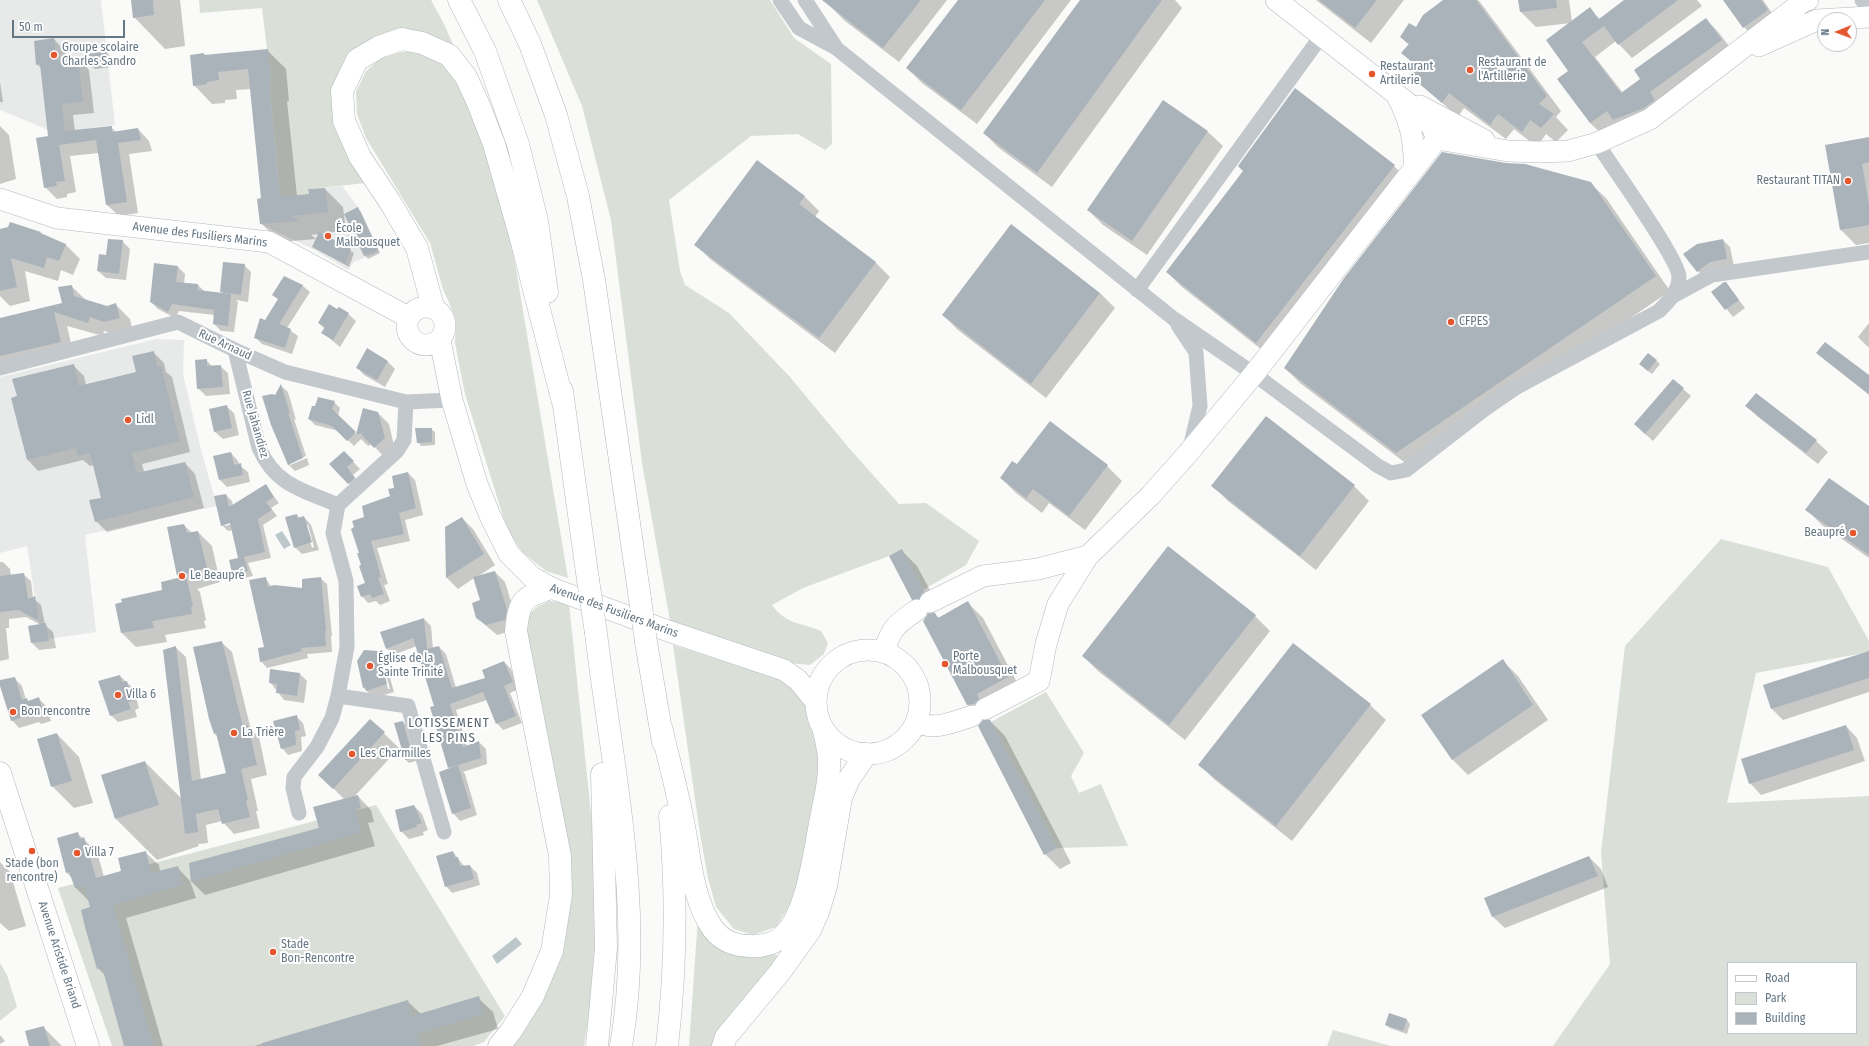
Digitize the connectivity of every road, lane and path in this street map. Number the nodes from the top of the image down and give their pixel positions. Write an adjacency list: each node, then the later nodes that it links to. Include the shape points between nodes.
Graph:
1 (459, 0): 31 (main road, via 485,51 518,144 537,220)
2 (509, 0): 43 (main road, bridge, via 530,44 556,115 578,196 594,280 646,642)
3 (780, 0): 11 (street, via 799,28)
4 (805, 0): 11 (street)
5 (1276, 0): 10 (street)
6 (1806, 0): 12 (street)
7 (1862, 0): 8 (street)
8 (1869, 8)
9 (1869, 17): 12 (street, via 1817,20)
10 (1322, 35): 13 (street); 20 (street)
11 (836, 48): 20 (street)
12 (1728, 61): 15 (street, via 1650,119)
13 (1395, 91): 14 (street, via 1424,116 1432,127); 16 (street, via 1477,137); 17 (street, via 1406,112 1413,134)
14 (1436, 139): 16 (street); 17 (street)
15 (1597, 143): 16 (street, via 1568,151); 21 (street, via 1669,252 1679,276)
16 (1508, 151)
17 (1414, 168): 28 (street)
18 (0, 199): 23 (street, Avenue des Fusiliers Marins, via 57,218 269,242)
19 (1869, 252): 21 (street, via 1712,275)
20 (1137, 290): 24 (street)
21 (1673, 296): 28 (street, via 1660,311 1504,394 1406,470 1390,474)
22 (433, 308): 23 (street, via 417,308); 25 (street, via 441,313 446,323); 31 (main road, via 417,248 360,157 344,121 342,91 357,60 379,47 402,38 422,43 449,55 466,77 478,103 494,144 518,228)
23 (408, 317): 25 (street, via 406,327 417,344 426,346)
24 (1174, 319): 28 (street); 32 (street, via 1196,352 1200,406)
25 (440, 340): 29 (street, Avenue des Fusiliers Marins)
26 (235, 350): 27 (street, Rue Arnaud, via 178,322); 30 (street, Rue Arnaud, via 285,372); 33 (street, Rue Jahandiez, via 259,448 266,462 277,476 294,487)
27 (0, 368)
28 (1254, 374): 32 (street)
29 (452, 400): 30 (street, Rue Arnaud); 35 (street, Avenue des Fusiliers Marins, via 477,484 509,554 532,578)
30 (406, 402): 33 (street, via 404,440 397,451)
31 (564, 406): 37 (main road, bridge)
32 (1189, 452): 34 (street, via 1151,495)
33 (338, 505): 40 (street, via 333,533 346,581 347,647)
34 (1088, 556): 36 (street, via 1038,569 983,576 924,606 897,624 889,634); 42 (street, via 1058,604 1046,644 1039,681 978,713 936,727)
35 (551, 588): 39 (street, Avenue des Fusiliers Marins); 50 (main road, via 530,594 521,605 516,631 560,856 561,895 552,951 533,996)
36 (884, 652): 38 (street, via 857,650); 42 (street, via 897,658 908,668 915,680 920,693 920,708)
37 (600, 664): 51 (main road, via 606,948); 52 (main road, via 624,846 628,904 628,968)
38 (829, 666): 39 (street, Avenue des Fusiliers Marins); 41 (street, via 821,677)
39 (784, 670): 41 (street, Avenue des Fusiliers Marins, via 798,680)
40 (338, 696): 47 (street, via 332,718 317,747 294,777 293,788); 48 (street, via 408,706)
41 (815, 701): 44 (street, via 817,717)
42 (916, 722): 45 (street, via 909,734 898,744 878,753)
43 (661, 728): 44 (main road, via 700,902 714,931 728,942 741,946 769,943 784,936 794,924 802,904 827,787 828,746); 53 (main road, via 672,834 675,902 672,1004)
44 (824, 731): 45 (street, via 842,748)
45 (866, 754): 54 (main road, via 848,779 841,798 826,886 818,912 780,972 726,1037)
46 (0, 773): 49 (main road, Avenue Aristide Briand)
47 (299, 813)
48 (444, 832)
49 (88, 1046)
50 (499, 1046)
51 (597, 1046)
52 (621, 1046)
53 (667, 1046)
54 (723, 1046)

